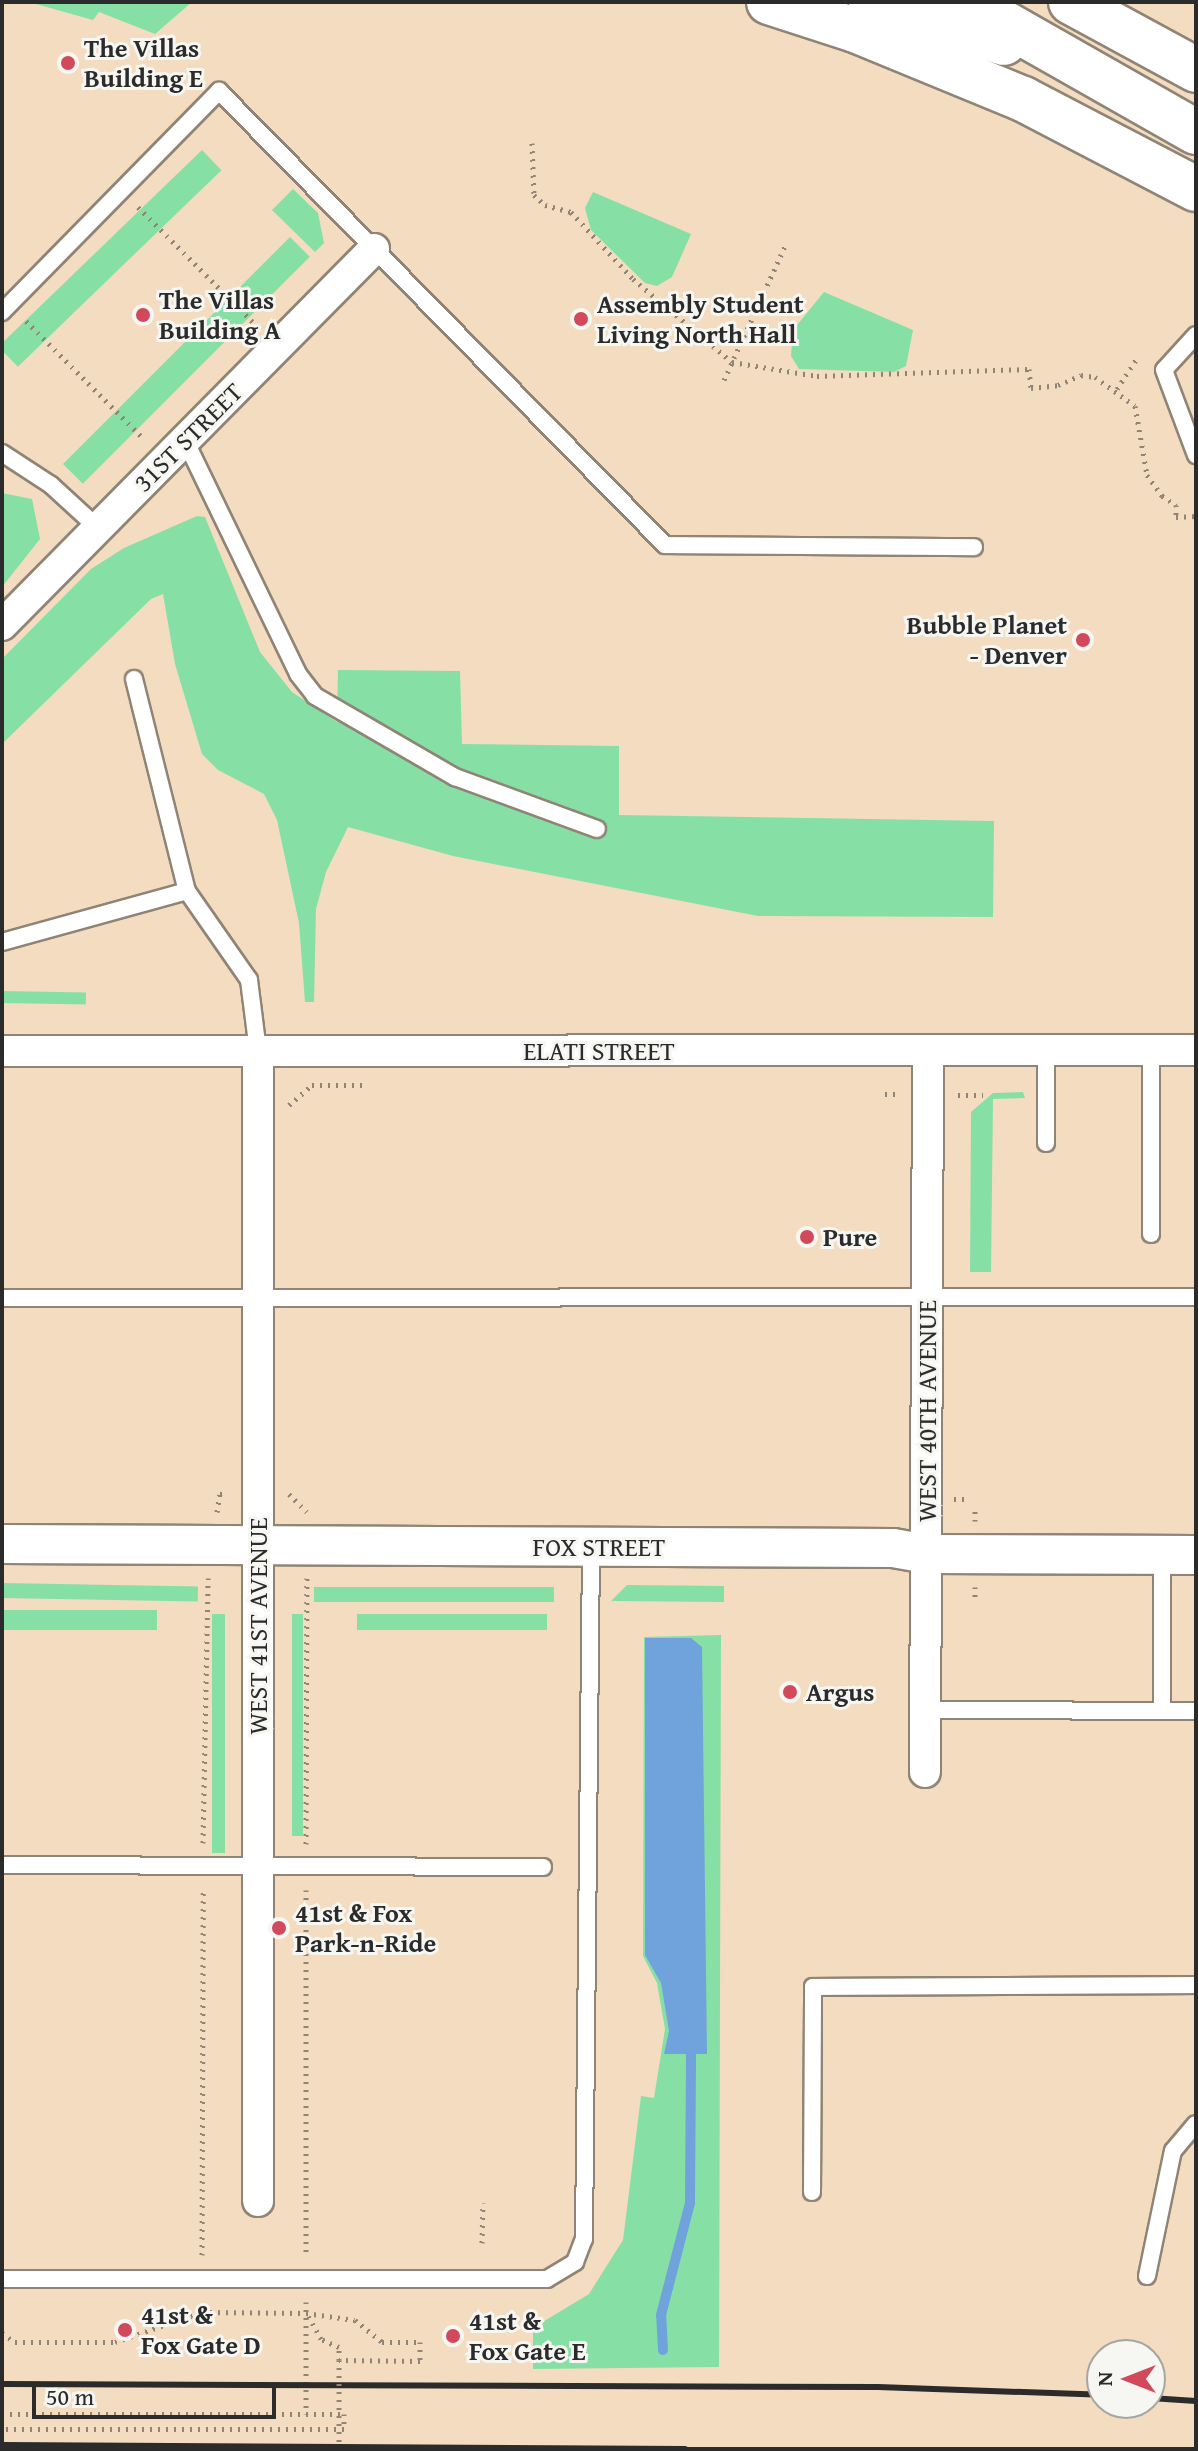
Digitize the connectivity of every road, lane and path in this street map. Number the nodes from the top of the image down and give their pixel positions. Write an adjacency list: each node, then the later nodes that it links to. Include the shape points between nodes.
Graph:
1 (769, 2): 9 (highway, via 855,30 1009,93)
2 (871, 2): 5 (highway)
3 (967, 2): 5 (highway)
4 (1071, 2): 6 (highway)
5 (1067, 62): 7 (highway)
6 (1196, 70)
7 (1196, 132)
8 (532, 143): 18 (path, via 534,195 545,205 571,212 633,279)
9 (1196, 189)
10 (138, 206): 15 (path)
11 (785, 246): 18 (path)
12 (374, 249): 13 (lane, via 219,91); 22 (street, 31ST STREET); 27 (lane, via 665,545)
13 (2, 312)
14 (25, 320): 21 (path)
15 (255, 324)
16 (1196, 335): 24 (lane, via 1164,370)
17 (1137, 358): 20 (path)
18 (732, 362): 19 (path); 20 (path, via 817,376 1029,369 1031,388 1081,375)
19 (724, 380)
20 (1117, 389): 25 (path, via 1139,416 1147,475 1176,505 1176,517)
21 (142, 437)
22 (185, 440): 26 (street, 31ST STREET); 30 (lane, via 298,674 315,696 455,777)
23 (2, 453): 26 (lane, via 51,485)
24 (1196, 455)
25 (1196, 516)
26 (98, 528): 28 (street, 31ST STREET)
27 (974, 547)
28 (2, 625)
29 (134, 679): 31 (lane)
30 (597, 829)
31 (187, 891): 32 (lane); 38 (lane, via 249,980)
32 (2, 942)
33 (928, 1050): 34 (street, ELATI STREET); 38 (street, ELATI STREET); 43 (street, WEST 40TH AVENUE)
34 (1046, 1050): 35 (street, ELATI STREET); 41 (lane)
35 (1151, 1050): 36 (street, ELATI STREET); 42 (lane)
36 (1196, 1050)
37 (2, 1051): 38 (street, ELATI STREET)
38 (258, 1051): 46 (street, WEST 41ST AVENUE)
39 (312, 1085): 40 (path)
40 (293, 1105)
41 (1046, 1143)
42 (1151, 1234)
43 (927, 1297): 44 (lane); 46 (lane); 52 (street, WEST 40TH AVENUE)
44 (1196, 1297)
45 (2, 1298): 46 (lane)
46 (258, 1298): 49 (street, WEST 41ST AVENUE)
47 (291, 1494): 50 (path, via 307,1511)
48 (2, 1544): 49 (street, FOX STREET)
49 (258, 1545): 50 (street, FOX STREET); 61 (street, WEST 41ST AVENUE)
50 (307, 1545): 51 (street, FOX STREET); 62 (path)
51 (591, 1547): 52 (street, FOX STREET, via 893,1548); 73 (lane, via 582,2249 565,2272 547,2279)
52 (927, 1554): 53 (street, FOX STREET); 55 (street, WEST 40TH AVENUE)
53 (1179, 1555): 56 (lane)
54 (204, 1607): 60 (path)
55 (926, 1710): 56 (lane); 58 (street, WEST 40TH AVENUE)
56 (1162, 1711): 57 (lane)
57 (1196, 1711)
58 (925, 1772)
59 (2, 1865): 60 (lane)
60 (203, 1866): 61 (lane); 72 (path)
61 (258, 1866): 62 (lane); 67 (street, WEST 41ST AVENUE)
62 (306, 1867): 63 (lane); 73 (path)
63 (543, 1867)
64 (1196, 1985): 66 (lane, via 813,1987)
65 (1196, 2124): 70 (lane, via 1173,2151)
66 (812, 2192)
67 (258, 2201)
68 (483, 2203): 69 (path)
69 (482, 2243)
70 (1147, 2276)
71 (2, 2279): 72 (lane)
72 (202, 2279): 73 (lane); 74 (path)
73 (306, 2280): 75 (path)
74 (202, 2312): 75 (path); 76 (path, via 115,2342 15,2342)
75 (306, 2313): 77 (path, via 321,2339 339,2347); 77 (path, via 355,2320 382,2342 420,2342 420,2361); 81 (path)
76 (2, 2333)
77 (339, 2360): 85 (path, bridge)
78 (2, 2414): 79 (path)
79 (34, 2414): 80 (path); 83 (path)
80 (229, 2414): 81 (path); 84 (path)
81 (306, 2414): 84 (path, via 344,2414 344,2429)
82 (2, 2429): 83 (path)
83 (34, 2429): 84 (path)
84 (229, 2429)
85 (339, 2449)

